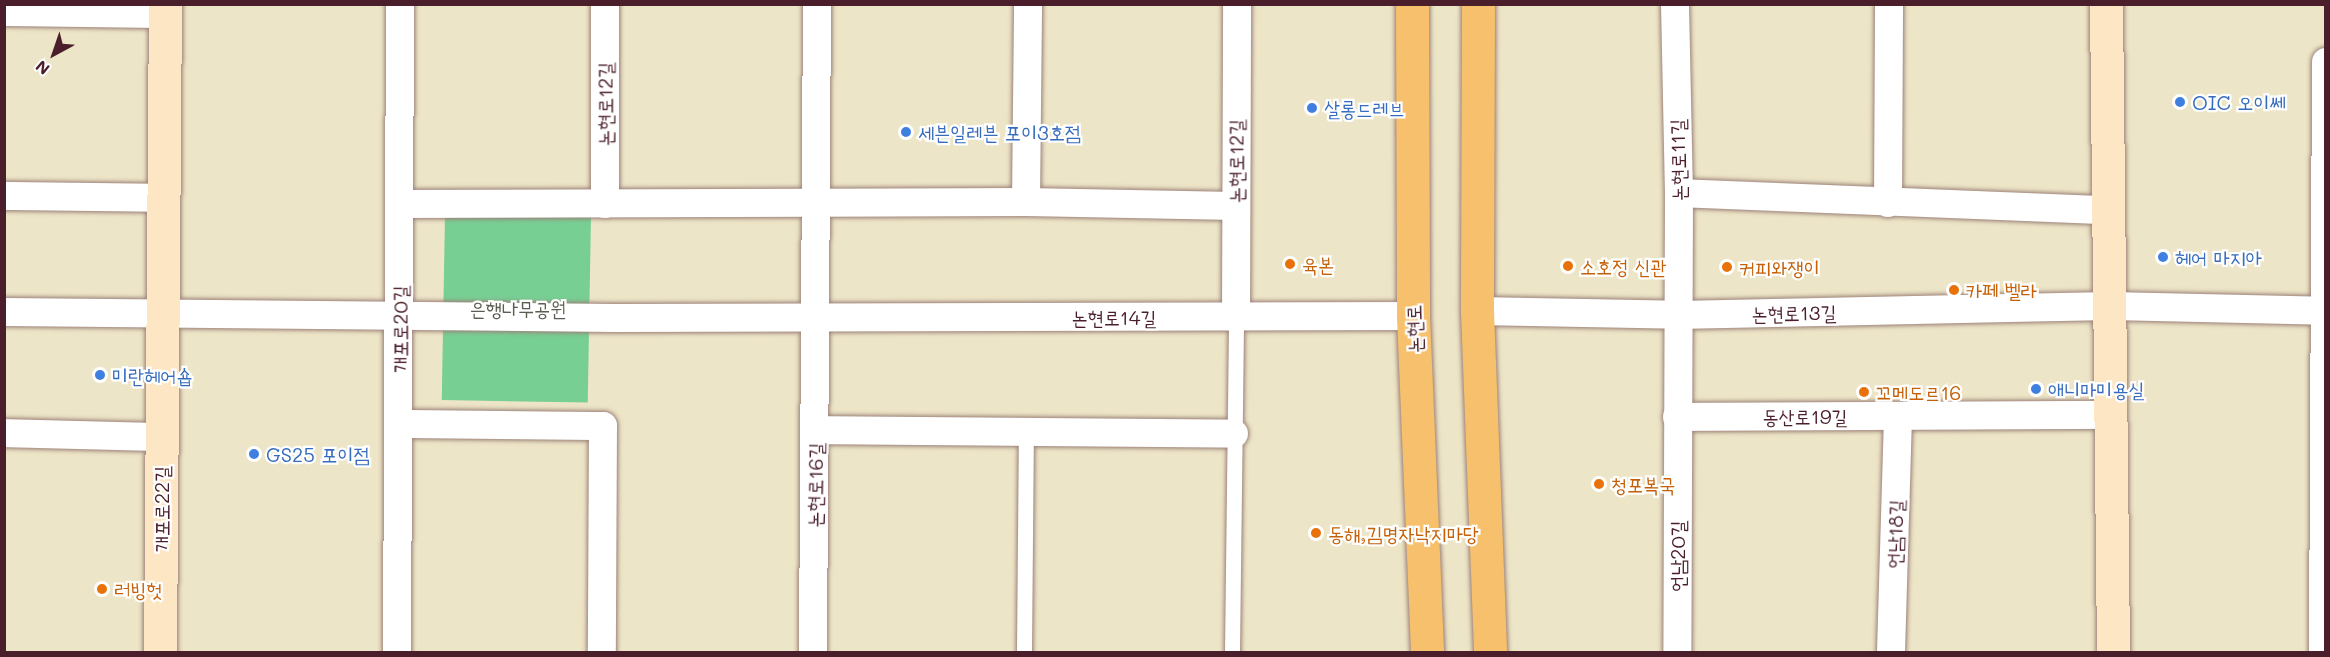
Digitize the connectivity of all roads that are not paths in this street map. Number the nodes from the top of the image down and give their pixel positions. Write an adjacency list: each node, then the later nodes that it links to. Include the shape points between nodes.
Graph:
1 (400, 4): 21 (street, 개포로20길)
2 (605, 4): 22 (street, 논현로12길)
3 (818, 4): 19 (street)
4 (1028, 4): 18 (street)
5 (1237, 4): 23 (street, 논현로12길)
6 (1412, 4): 32 (main road, 논현로)
7 (1478, 4): 26 (main road)
8 (1675, 4): 14 (street, 논현로11길)
9 (1889, 4): 20 (street)
10 (2106, 4): 24 (street)
11 (165, 9): 12 (street, 개포로22길); 17 (street, 개포로22길)
12 (4, 12)
13 (2325, 62): 15 (street)
14 (1679, 193): 20 (street); 30 (street, 논현로11길)
15 (2325, 195): 27 (street)
16 (4, 196): 17 (street)
17 (163, 198): 29 (street, 개포로22길)
18 (1026, 202): 19 (street); 23 (street)
19 (816, 203): 22 (street); 33 (street)
20 (1888, 203): 24 (street)
21 (399, 204): 22 (street); 31 (street, 개포로20길)
22 (604, 204)
23 (1236, 206): 34 (street, 논현로12길)
24 (2111, 210): 25 (street)
25 (2111, 306): 27 (street); 30 (street, 논현로13길); 35 (street)
26 (1477, 311): 30 (street, 논현로13길); 52 (main road)
27 (2324, 311): 38 (street)
28 (4, 312): 29 (street)
29 (163, 314): 31 (street, 논현로14길); 44 (street, 개포로22길)
30 (1678, 315): 37 (street, 언남20길)
31 (400, 316): 33 (street, 논현로14길); 39 (street, 개포로20길)
32 (1413, 316): 34 (street, 논현로14길); 51 (main road, 논현로)
33 (815, 317): 34 (street, 논현로14길); 40 (street, 논현로16길)
34 (1236, 318): 43 (lane)
35 (2112, 415): 36 (street, 동산로19길); 55 (street)
36 (1898, 416): 37 (street, 동산로19길); 54 (street, 언남18길)
37 (1677, 417): 53 (street, 언남20길)
38 (2324, 417): 56 (street)
39 (399, 424): 46 (street, 개포로20길); 47 (street, via 603,426)
40 (816, 430): 42 (street); 48 (street, 논현로16길)
41 (4, 433): 44 (street, 개포로22길)
42 (1026, 434): 43 (street); 49 (lane)
43 (1234, 434): 50 (lane)
44 (162, 437): 45 (street, 개포로22길)
45 (160, 652)
46 (397, 652)
47 (602, 652)
48 (813, 652)
49 (1024, 652)
50 (1233, 652)
51 (1427, 652)
52 (1490, 652)
53 (1677, 652)
54 (1891, 652)
55 (2113, 652)
56 (2323, 652)

